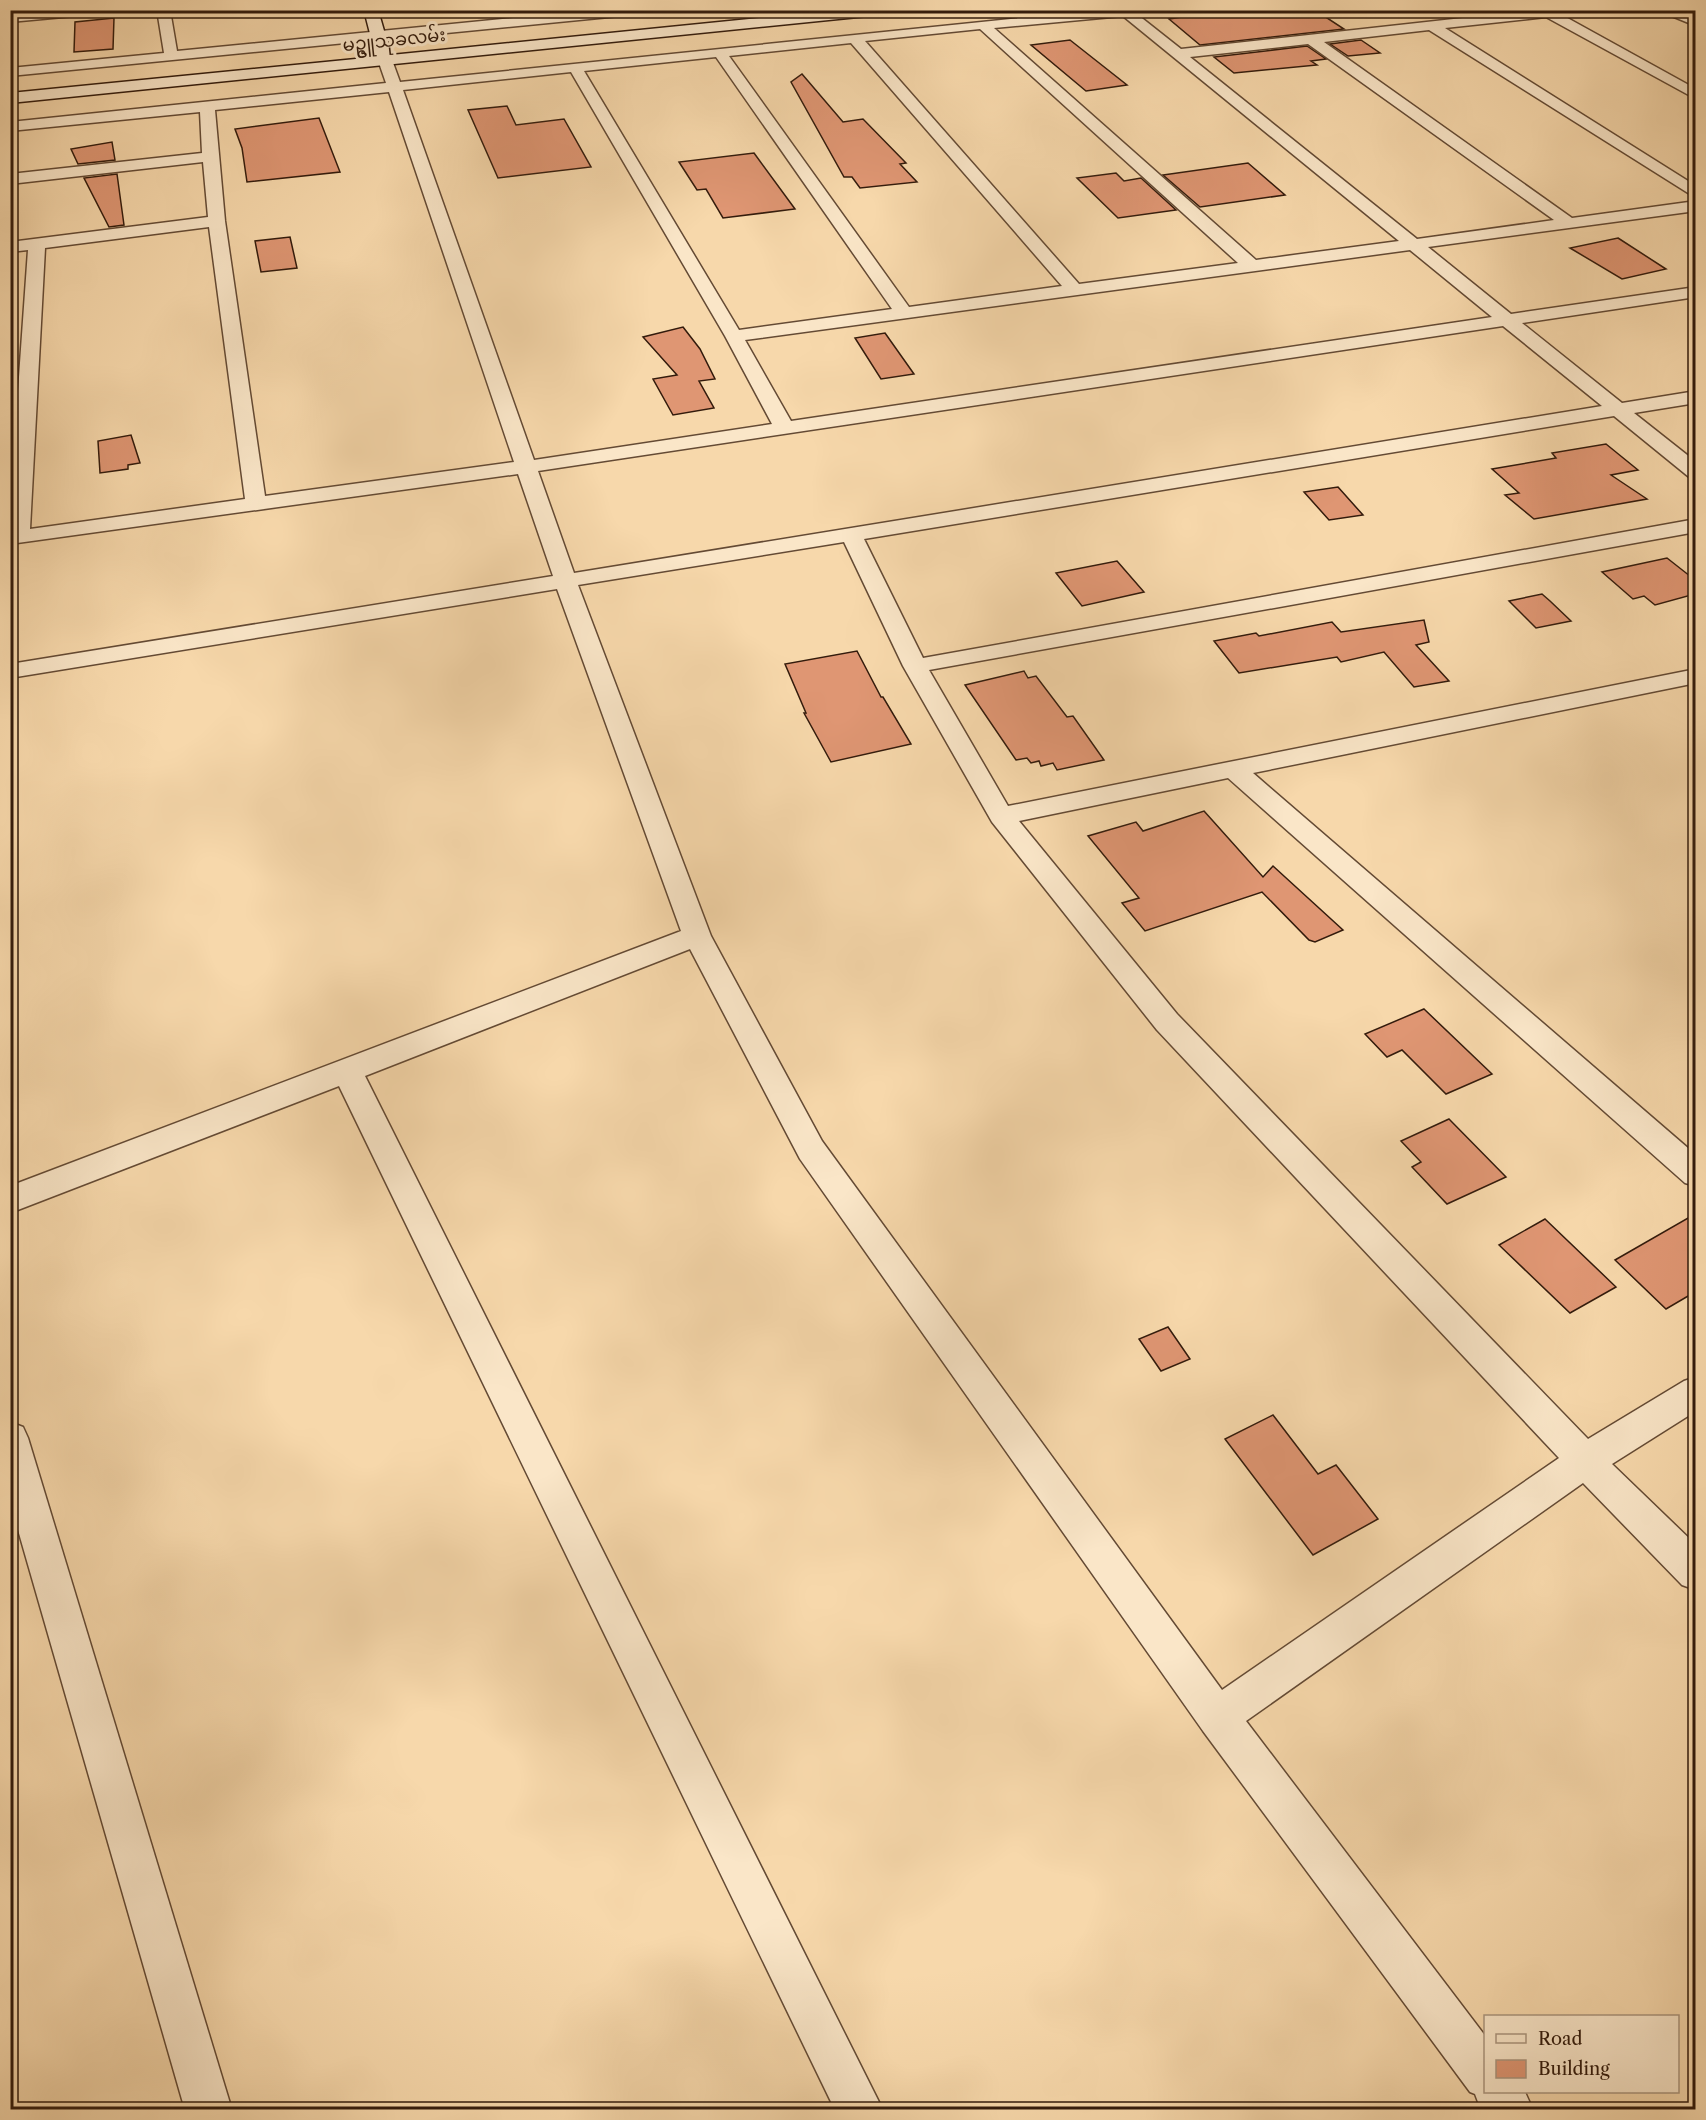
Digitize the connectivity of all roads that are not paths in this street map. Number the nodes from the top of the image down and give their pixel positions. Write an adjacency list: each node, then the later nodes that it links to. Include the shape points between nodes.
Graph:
1 (96, 10): 12 (street)
2 (163, 10): 21 (street)
3 (370, 10): 22 (street)
4 (640, 10): 11 (street)
5 (888, 10): 16 (street, မဥ္ဇူသုခလမ်း)
6 (1146, 10): 9 (street)
7 (1576, 10): 10 (street)
8 (1663, 10): 13 (street)
9 (1125, 12): 14 (street); 20 (street)
10 (1545, 12): 15 (street); 25 (street)
11 (583, 13): 16 (street); 22 (street)
12 (10, 18)
13 (1695, 22)
14 (983, 25): 17 (street); 38 (street)
15 (1432, 26): 18 (street); 31 (street)
16 (600, 39): 22 (street, မဥ္ဇူသုခလမ်း)
17 (855, 39): 19 (street); 39 (street)
18 (1311, 39): 20 (street); 34 (street)
19 (720, 53): 23 (street); 41 (street)
20 (1176, 54): 36 (street)
21 (171, 56): 22 (street); 24 (street)
22 (386, 60): 23 (street); 26 (street, မဥ္ဇူသုခလမ်း); 27 (street); 47 (street)
23 (575, 68): 43 (street)
24 (10, 72)
25 (1695, 94)
26 (10, 98)
27 (207, 107): 28 (street); 29 (street)
28 (10, 128)
29 (210, 157): 30 (street); 33 (street)
30 (10, 179)
31 (1695, 193)
32 (1695, 206): 34 (street)
33 (217, 221): 35 (street); 49 (street)
34 (1569, 223): 36 (street)
35 (37, 244): 37 (street); 52 (street)
36 (1413, 244): 38 (street); 42 (street)
37 (10, 247)
38 (1252, 266): 39 (street)
39 (1075, 290): 41 (street)
40 (1695, 292): 42 (street)
41 (904, 313): 43 (street)
42 (1506, 321): 45 (street); 46 (street)
43 (734, 336): 46 (street)
44 (1695, 397): 45 (street)
45 (1618, 411): 48 (street); 51 (street)
46 (784, 427): 47 (street)
47 (525, 467): 49 (street); 53 (street)
48 (1695, 473)
49 (256, 504): 52 (street)
50 (1695, 525): 54 (street)
51 (850, 533): 53 (street); 54 (street)
52 (15, 537)
53 (565, 580): 55 (street); 59 (street)
54 (915, 666): 58 (street)
55 (10, 671)
56 (1695, 676): 57 (street)
57 (1235, 771): 58 (street); 61 (street)
58 (1001, 816): 65 (street, via 1167,1022)
59 (696, 936): 60 (street); 67 (street, via 811,1150)
60 (347, 1070): 62 (street); 71 (street)
61 (1695, 1174)
62 (10, 1200)
63 (1695, 1392): 65 (street)
64 (10, 1438): 70 (street)
65 (1585, 1461): 66 (street); 67 (street)
66 (1695, 1572)
67 (1217, 1717): 68 (street)
68 (1484, 2075)
69 (1498, 2093): 72 (street)
70 (209, 2109)
71 (860, 2109)
72 (1510, 2109)

